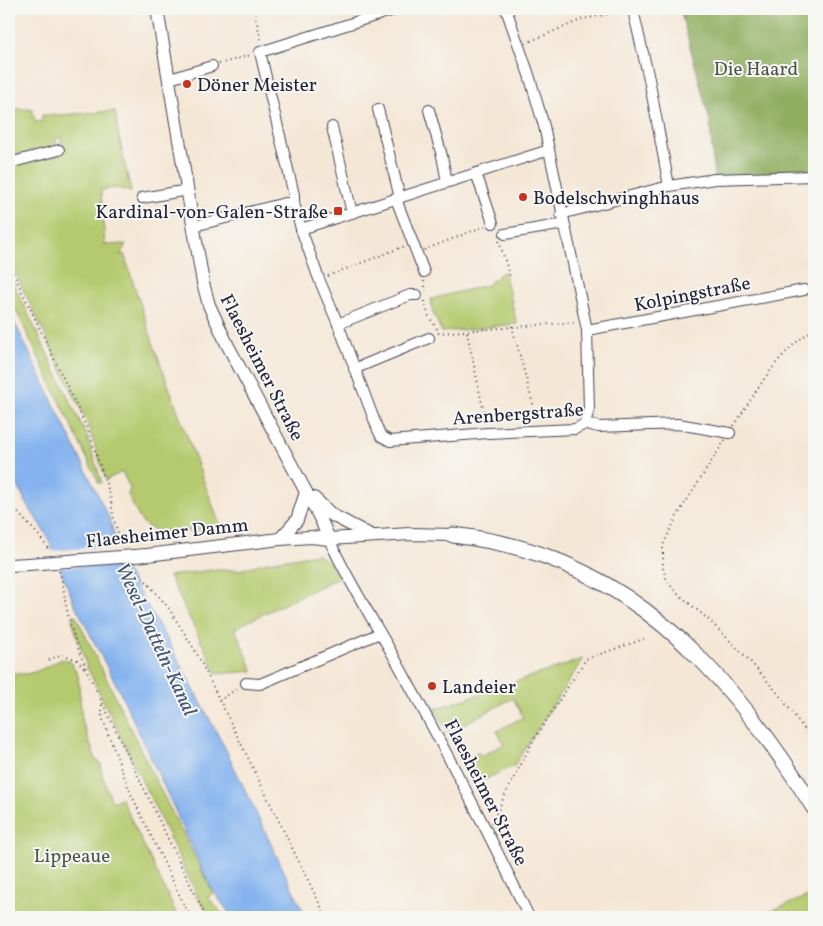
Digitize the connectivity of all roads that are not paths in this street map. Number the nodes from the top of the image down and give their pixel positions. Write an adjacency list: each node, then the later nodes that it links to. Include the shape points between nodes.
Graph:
1 (157, 9): 6 (main road, Flaesheimer Straße)
2 (396, 9): 20 (street, via 262,51)
3 (506, 9): 11 (street, via 538,103)
4 (633, 10): 16 (street)
5 (212, 66): 6 (street)
6 (170, 79): 17 (main road, Flaesheimer Straße)
7 (378, 109): 19 (street)
8 (430, 110): 15 (street)
9 (332, 127): 21 (street)
10 (59, 150): 12 (street)
11 (549, 150): 13 (street); 22 (street)
12 (9, 163)
13 (476, 173): 15 (street); 23 (street)
14 (814, 176): 16 (street, via 715,179)
15 (447, 182): 19 (street)
16 (669, 186): 22 (street)
17 (188, 190): 18 (street); 24 (main road, Flaesheimer Straße)
18 (142, 198)
19 (398, 198): 21 (street); 27 (street)
20 (294, 203): 24 (street); 25 (street)
21 (352, 213): 25 (street)
22 (562, 219): 26 (street); 31 (street)
23 (493, 223)
24 (194, 226): 36 (main road, Flaesheimer Straße, via 203,283 213,315 249,389)
25 (301, 229): 30 (street, Arenbergstraße)
26 (506, 234)
27 (424, 272)
28 (804, 290): 31 (street, Kolpingstraße)
29 (417, 295): 30 (street)
30 (338, 324): 33 (street, Arenbergstraße)
31 (586, 326): 34 (street, via 589,409)
32 (429, 338): 33 (street)
33 (354, 369): 34 (street, Arenbergstraße, via 381,436 390,441 575,429)
34 (585, 424): 35 (street, Arenbergstraße, via 599,427 678,424)
35 (730, 433)
36 (306, 492): 38 (main road, via 332,515); 39 (main road, via 297,520); 40 (main road, Flaesheimer Straße)
37 (453, 535): 38 (main road, Flaesheimer Damm); 44 (highway, via 500,542 560,562 604,583 657,620 684,642 727,686 763,731)
38 (372, 536): 40 (main road, Flaesheimer Damm)
39 (280, 539): 40 (main road, Flaesheimer Damm); 41 (main road, Flaesheimer Damm, bridge, via 147,555)
40 (329, 539): 42 (street, Flaesheimer Straße)
41 (9, 565)
42 (380, 633): 43 (street, via 260,684); 45 (street, Flaesheimer Straße)
43 (246, 683)
44 (814, 808)
45 (529, 917)

